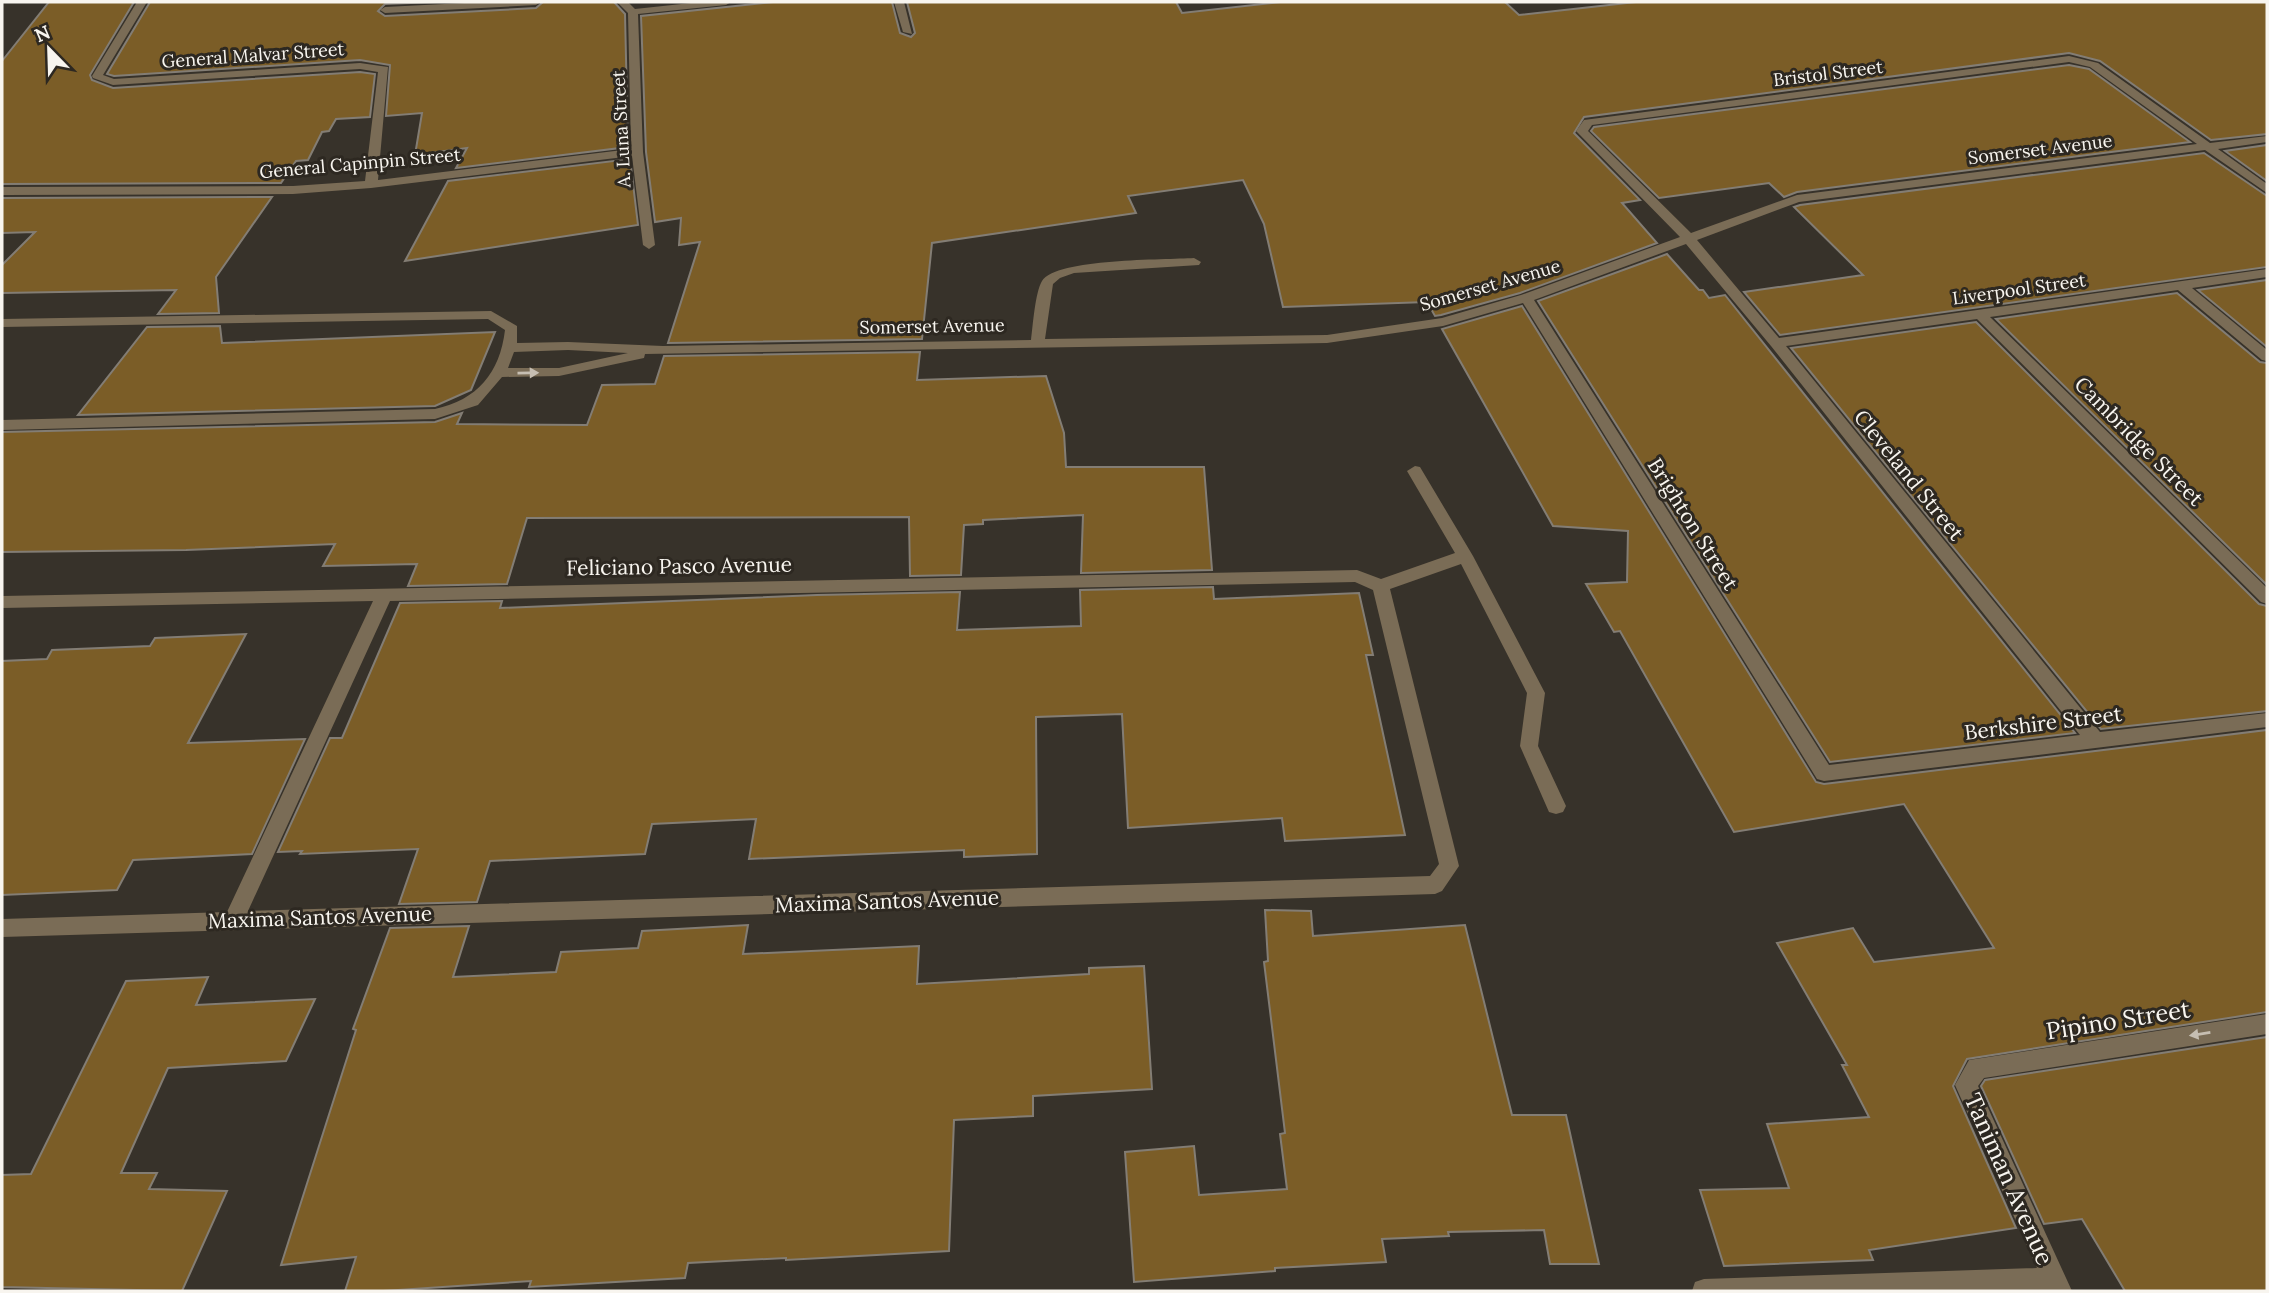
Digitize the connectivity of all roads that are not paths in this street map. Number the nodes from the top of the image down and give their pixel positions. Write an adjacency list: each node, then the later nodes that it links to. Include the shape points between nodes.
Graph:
1 (142, 2): 12 (street, General Malvar Street, via 97,76 102,79 113,82 360,65 384,69)
2 (536, 2): 6 (street)
3 (622, 2): 7 (street)
4 (726, 2): 7 (street)
5 (899, 2): 8 (street)
6 (385, 10)
7 (633, 12): 11 (street, A. Luna Street)
8 (908, 32)
9 (2267, 139): 10 (street, Somerset Avenue)
10 (2209, 147): 13 (street); 15 (street, Somerset Avenue, via 1797,199); 15 (street, Bristol Street, via 2094,65 2069,60 1588,122 1582,131)
11 (637, 152): 12 (street, General Capinpin Street); 16 (street, A. Luna Street)
12 (371, 184): 14 (street, General Capinpin Street, via 293,190)
13 (2267, 189)
14 (2, 191)
15 (1689, 239): 20 (street, Somerset Avenue); 23 (street, Cleveland Street)
16 (649, 245)
17 (1194, 262): 24 (street, via 1072,269 1055,275 1047,284)
18 (2267, 273): 19 (street, Liverpool Street)
19 (2180, 285): 21 (street, Liverpool Street); 27 (street)
20 (1526, 298): 24 (street, Somerset Avenue, via 1443,322 1327,339); 38 (street, Brighton Street)
21 (1980, 314): 23 (street, Liverpool Street); 34 (street, Cambridge Street)
22 (2, 324): 25 (street, via 491,315 512,329)
23 (1776, 343): 37 (street, Cleveland Street)
24 (1037, 344): 26 (street, Somerset Avenue)
25 (511, 348): 26 (street, Somerset Avenue); 28 (street)
26 (663, 350): 28 (street, Somerset Avenue, one-way to 26, via 559,372)
27 (2267, 357)
28 (497, 373): 29 (street, via 477,398 458,409 435,414)
29 (2, 425)
30 (1415, 471): 31 (street)
31 (1465, 556): 32 (street); 39 (street, via 1536,693 1529,746)
32 (1381, 586): 33 (street, Feliciano Pasco Avenue, via 1357,576); 40 (street, Maxima Santos Avenue, via 1449,866 1434,885)
33 (385, 594): 35 (street, Feliciano Pasco Avenue); 40 (street)
34 (2267, 598)
35 (2, 602)
36 (2267, 720): 37 (street, Berkshire Street)
37 (2095, 740): 38 (street, Berkshire Street)
38 (1824, 773)
39 (1556, 806)
40 (234, 919): 41 (street, Maxima Santos Avenue)
41 (2, 928)
42 (2267, 1024): 43 (street, Pipino Street, one-way to 43)
43 (1977, 1068): 44 (street, Taniman Avenue, via 1966,1085)
44 (2058, 1286): 45 (street)
45 (1704, 1291)

